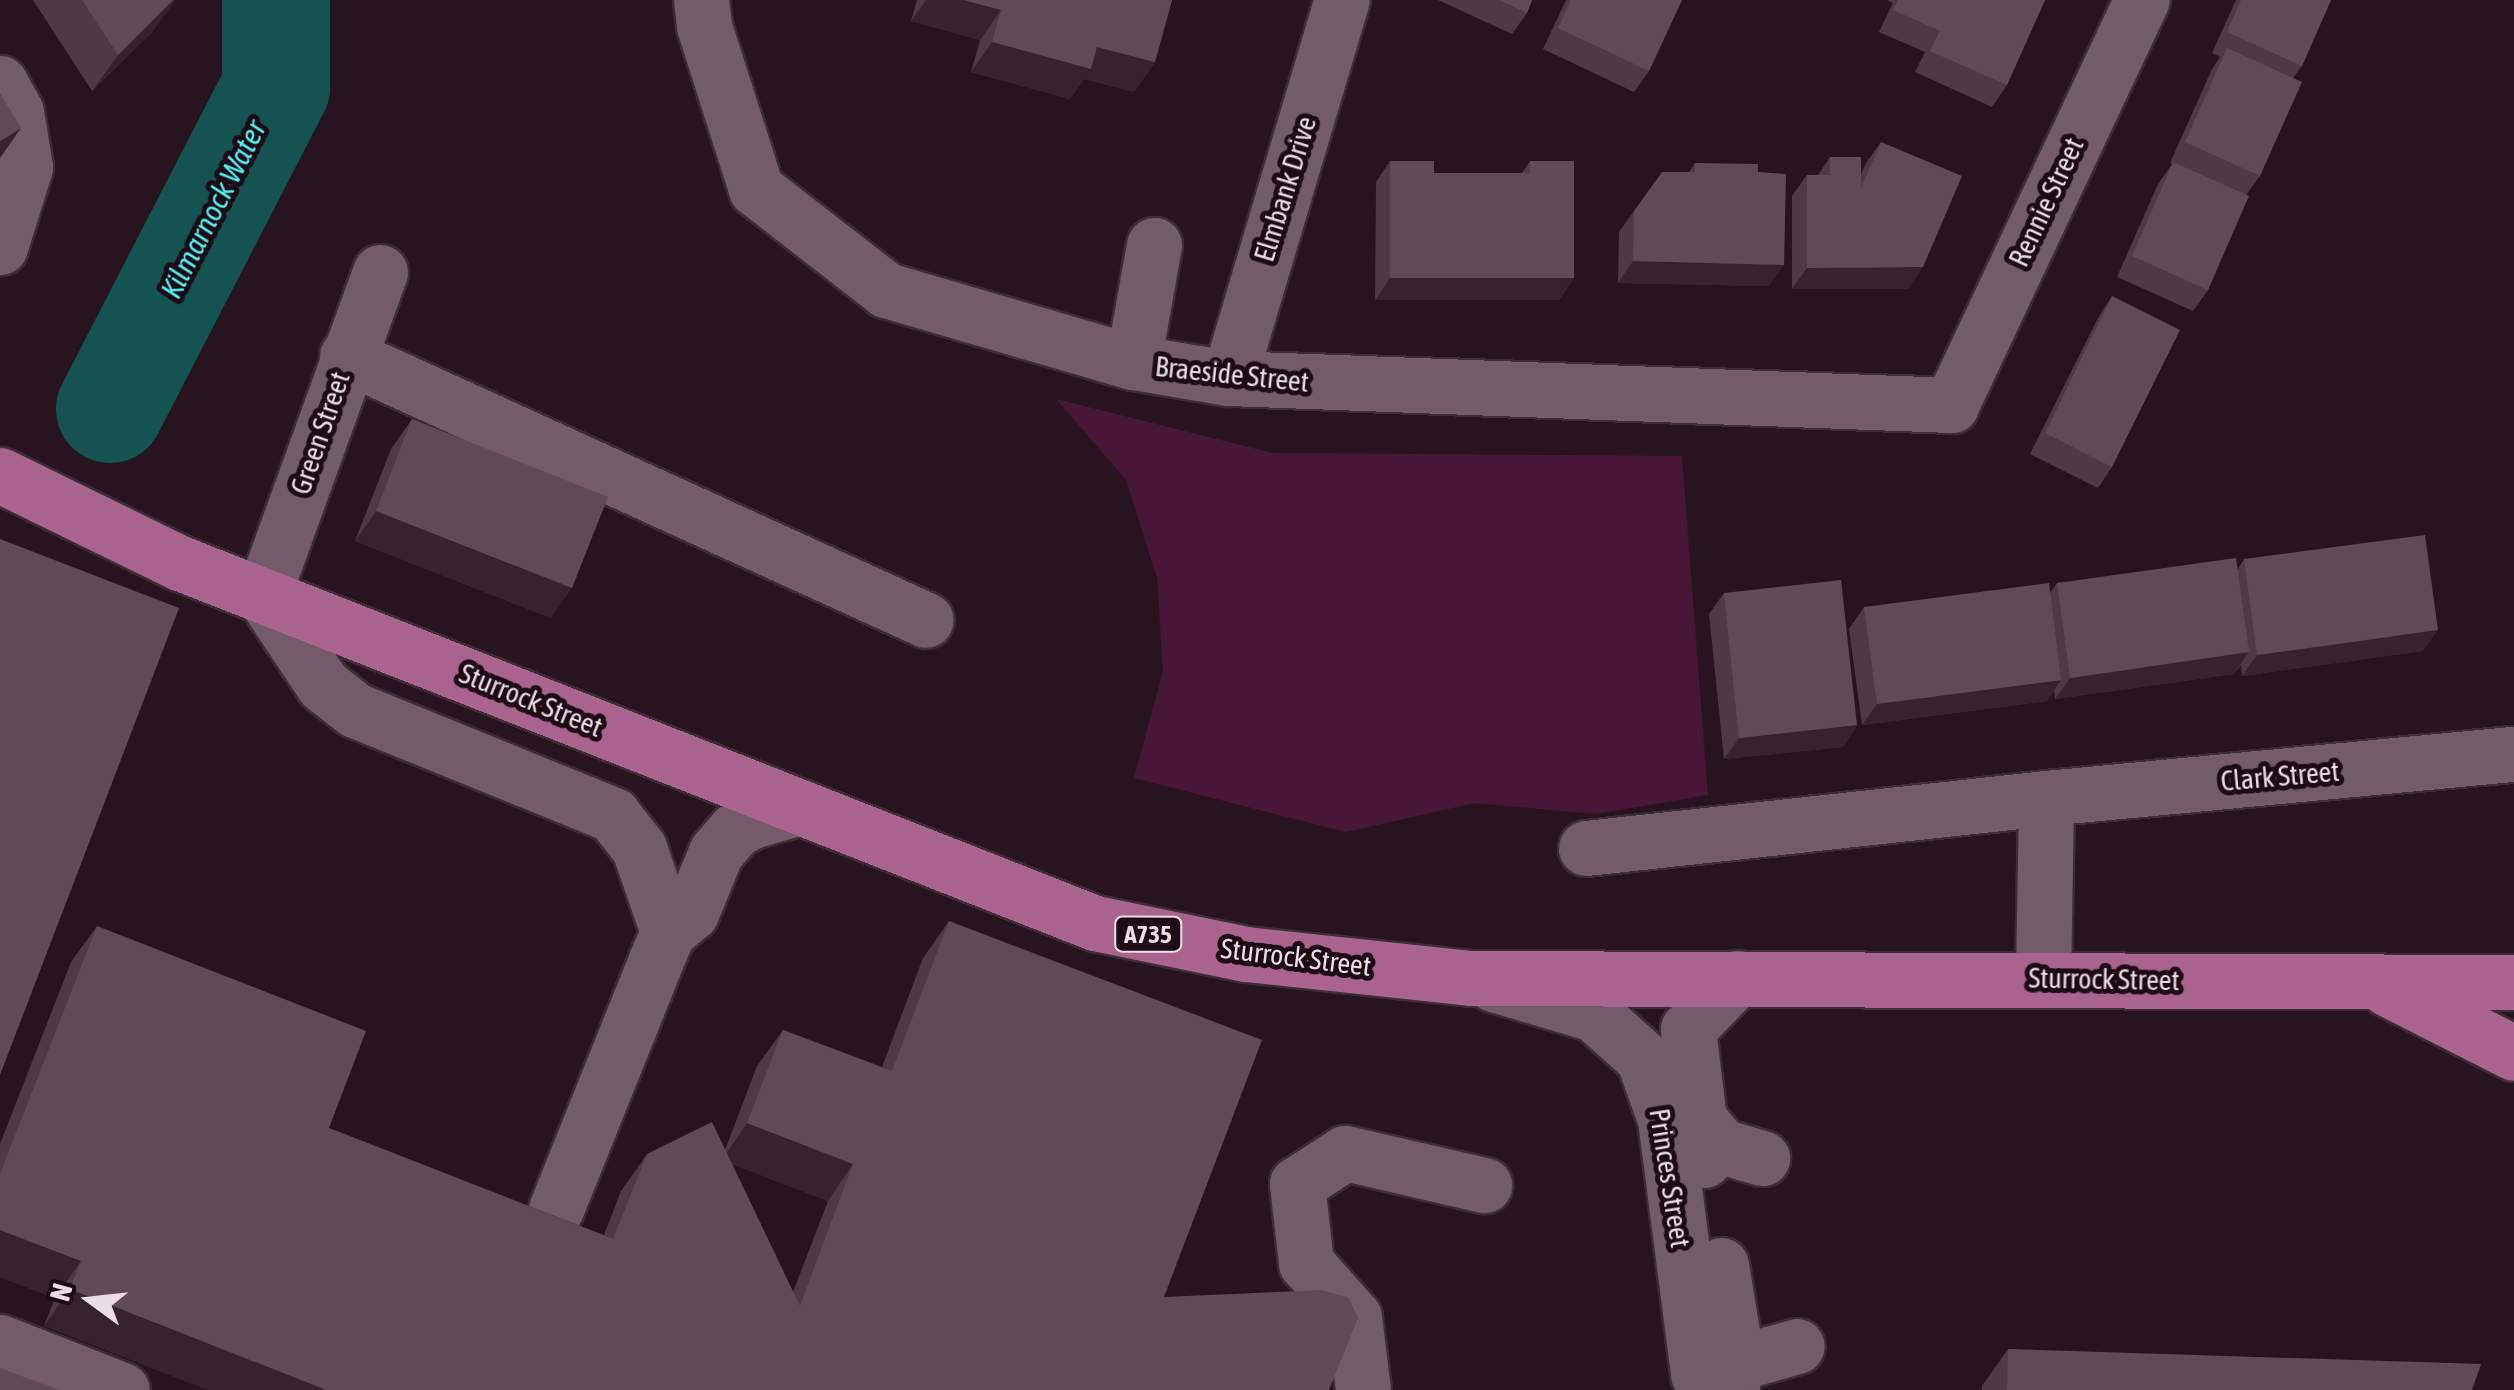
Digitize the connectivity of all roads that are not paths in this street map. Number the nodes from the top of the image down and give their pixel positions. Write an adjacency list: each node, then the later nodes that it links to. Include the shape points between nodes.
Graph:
1 (702, 0): 9 (street, Braeside Street, via 704,26 756,189 886,290)
2 (1342, 0): 10 (street, Elmbank Drive)
3 (2142, 0): 11 (street, Rennie Street)
4 (0, 83): 6 (street, via 16,112 25,167)
5 (1154, 245): 9 (street)
6 (0, 247)
7 (380, 272): 8 (street, Green Street)
8 (347, 356): 13 (street, Green Street); 14 (street)
9 (1133, 362): 10 (street, Braeside Street)
10 (1229, 378): 11 (street, Braeside Street)
11 (1951, 404)
12 (0, 476): 13 (main road, Sturrock Street / A735)
13 (263, 595): 17 (main road, Sturrock Street / A735); 19 (street, via 323,685 356,710 612,815 639,848)
14 (926, 620)
15 (2514, 754): 16 (street, Clark Street)
16 (2046, 798): 18 (street, Clark Street); 21 (street)
17 (800, 806): 19 (street, via 752,821 723,841 691,912); 22 (main road, Sturrock Street / A735, via 1095,923 1246,954)
18 (1586, 848)
19 (668, 932): 30 (street)
20 (2514, 950): 25 (main road, Sturrock Street / A735)
21 (2043, 977): 23 (main road, Sturrock Street / A735); 25 (main road, Sturrock Street / A735)
22 (1470, 978): 23 (main road, Sturrock Street / A735); 33 (street, Princes Street, via 1594,1014 1643,1058 1665,1120)
23 (1737, 978): 27 (street, Princes Street, via 1688,1029)
24 (2514, 982): 25 (main road, Sturrock Street / A735)
25 (2381, 985): 26 (main road, Sturrock Street / A735)
26 (2514, 1054)
27 (1697, 1117): 28 (street, via 1721,1146); 33 (street, Princes Street)
28 (1762, 1158)
29 (1484, 1185): 35 (street, via 1344,1154 1297,1184 1306,1264 1354,1317)
30 (556, 1209)
31 (0, 1342): 34 (street)
32 (1797, 1346): 33 (street)
33 (1709, 1373)
34 (122, 1390)
35 (1363, 1390)

